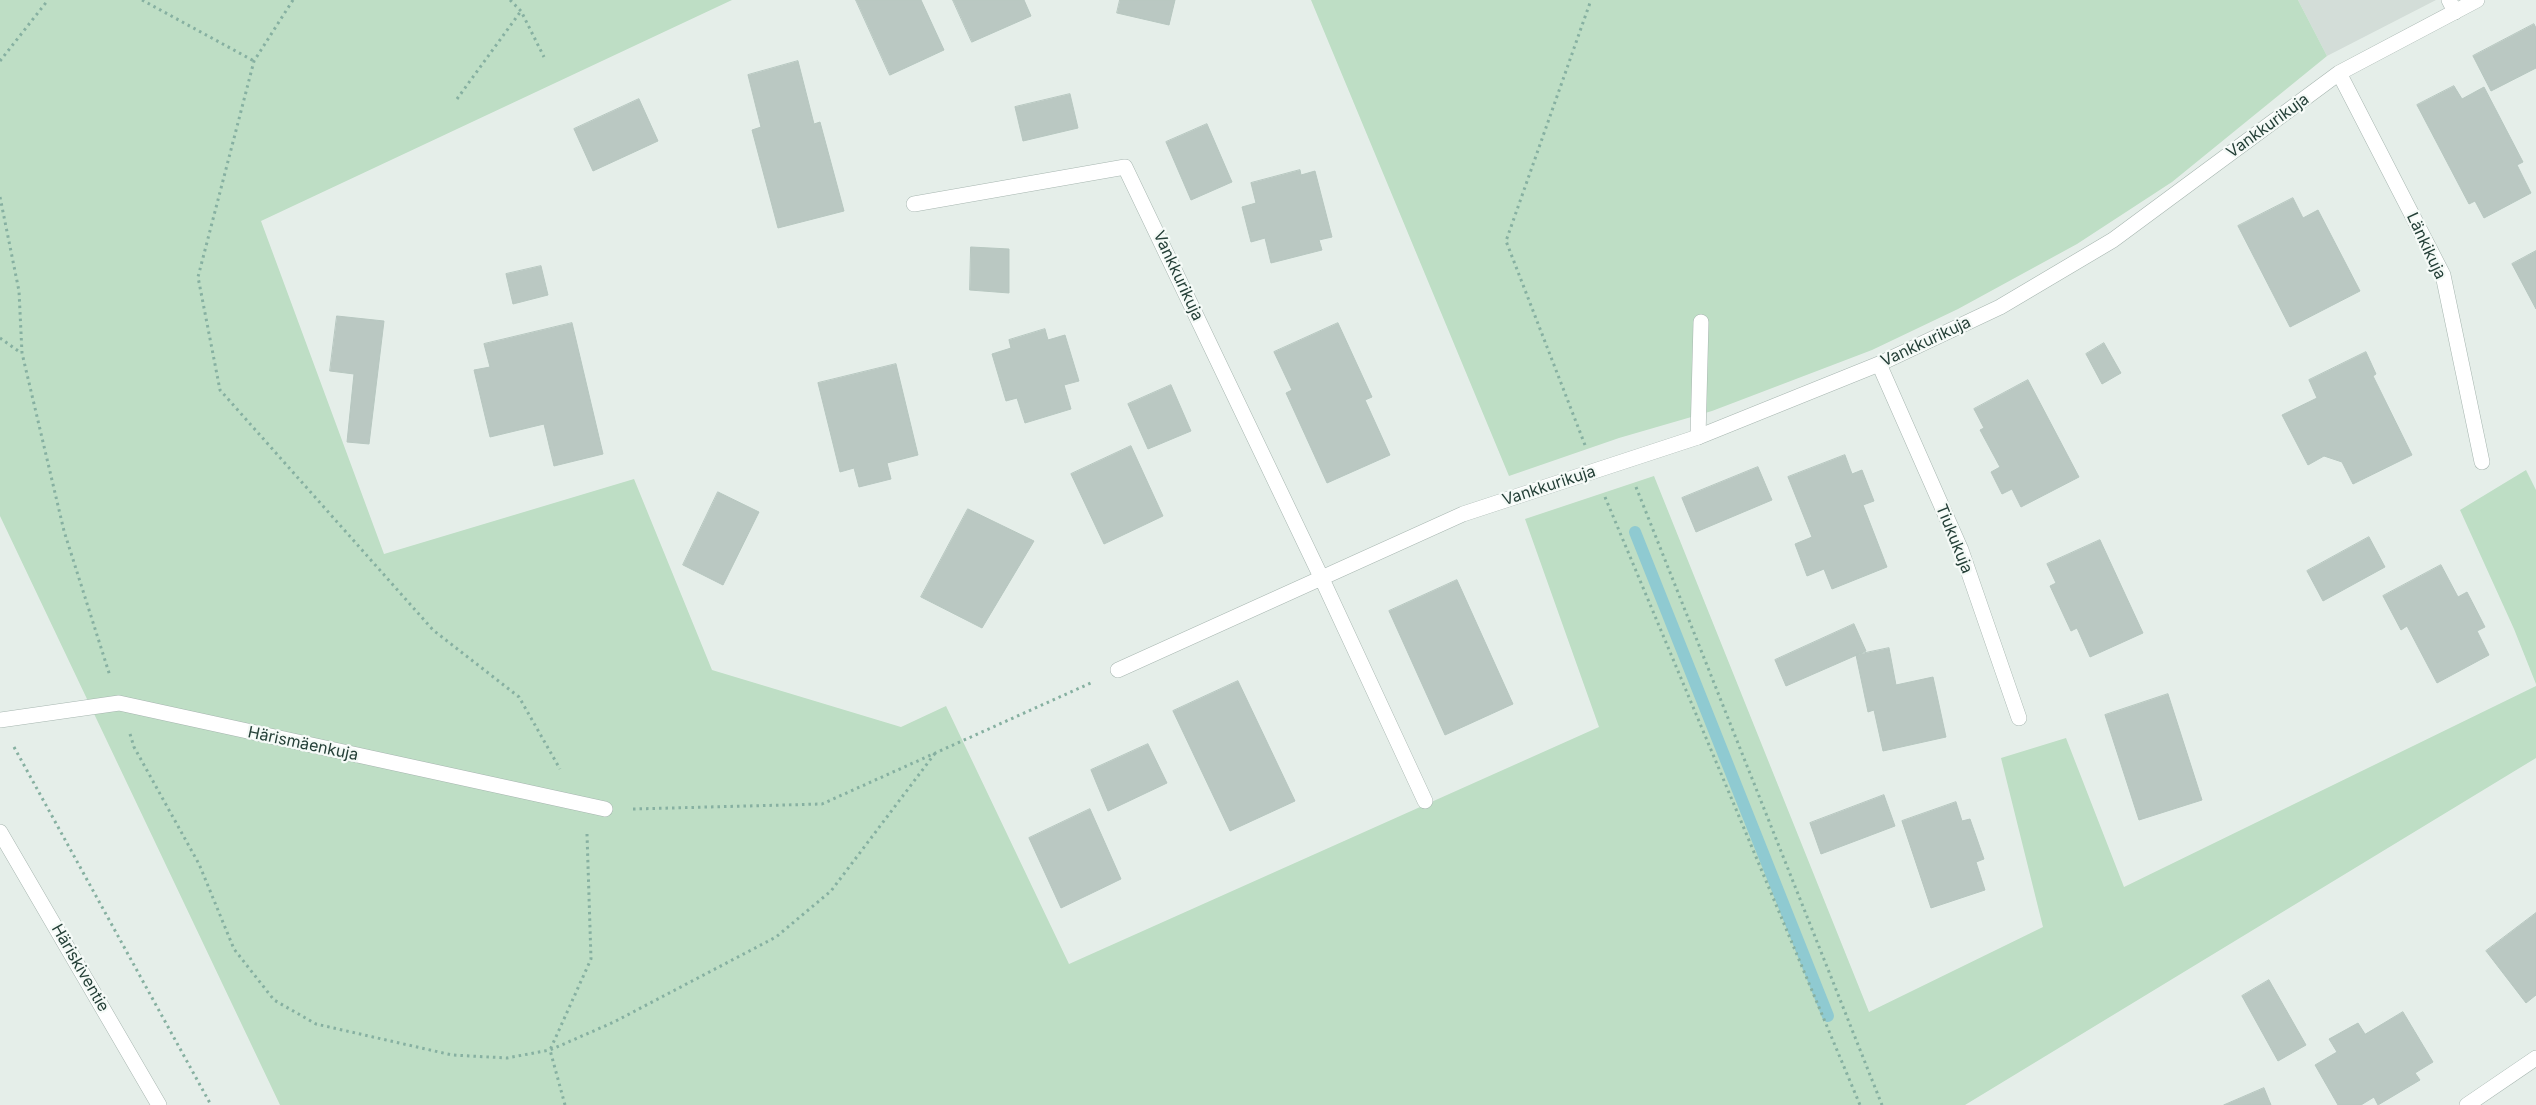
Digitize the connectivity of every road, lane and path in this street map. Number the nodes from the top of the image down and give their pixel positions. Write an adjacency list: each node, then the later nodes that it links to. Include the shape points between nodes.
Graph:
1 (48, 0): 11 (path)
2 (142, 0): 10 (path)
3 (293, 0): 10 (path)
4 (510, 0): 8 (path)
5 (1591, 0): 23 (path, via 1506,241)
6 (2477, 0): 7 (street, Vankkurikuja)
7 (2452, 6): 12 (street, Vankkurikuja)
8 (521, 11): 9 (path); 13 (path)
9 (544, 57)
10 (254, 60): 32 (path, via 198,277 220,390 433,630 519,698)
11 (0, 61)
12 (2339, 74): 19 (street, Vankkurikuja, via 2113,240 2000,306); 22 (street, Länkikuja, via 2443,275)
13 (457, 100)
14 (0, 197): 18 (path, via 19,291)
15 (914, 204): 24 (street, Vankkurikuja, via 1125,167)
16 (1701, 322): 20 (street)
17 (0, 338): 18 (path)
18 (22, 354): 26 (path, via 64,531)
19 (1879, 364): 20 (street, Vankkurikuja); 27 (street, Tiukukuja, via 1961,550)
20 (1698, 437): 21 (street, Vankkurikuja)
21 (1626, 461): 23 (street, Vankkurikuja); 41 (path)
22 (2482, 462)
23 (1595, 471): 24 (street, Vankkurikuja, via 1463,514); 40 (path)
24 (1322, 579): 25 (street, Vankkurikuja); 31 (street, Vankkurikuja)
25 (1118, 670): 30 (path)
26 (118, 703): 28 (street, Härismäenkuja); 32 (street, Härismäenkuja); 35 (path, via 134,747 199,864 234,949 274,1000 316,1024 452,1054 507,1058)
27 (2019, 718)
28 (0, 720)
29 (10, 740): 38 (path)
30 (936, 752): 33 (path, via 822,804); 35 (path, via 831,891 776,937 614,1022)
31 (1425, 801)
32 (581, 805): 33 (street, Härismäenkuja); 35 (path, via 588,839 591,958)
33 (604, 809)
34 (0, 832): 37 (street, Häriskiventie)
35 (550, 1050): 39 (path)
36 (2536, 1058): 42 (street)
37 (159, 1105)
38 (211, 1105)
39 (565, 1105)
40 (1860, 1105)
41 (1882, 1105)
42 (2467, 1105)

